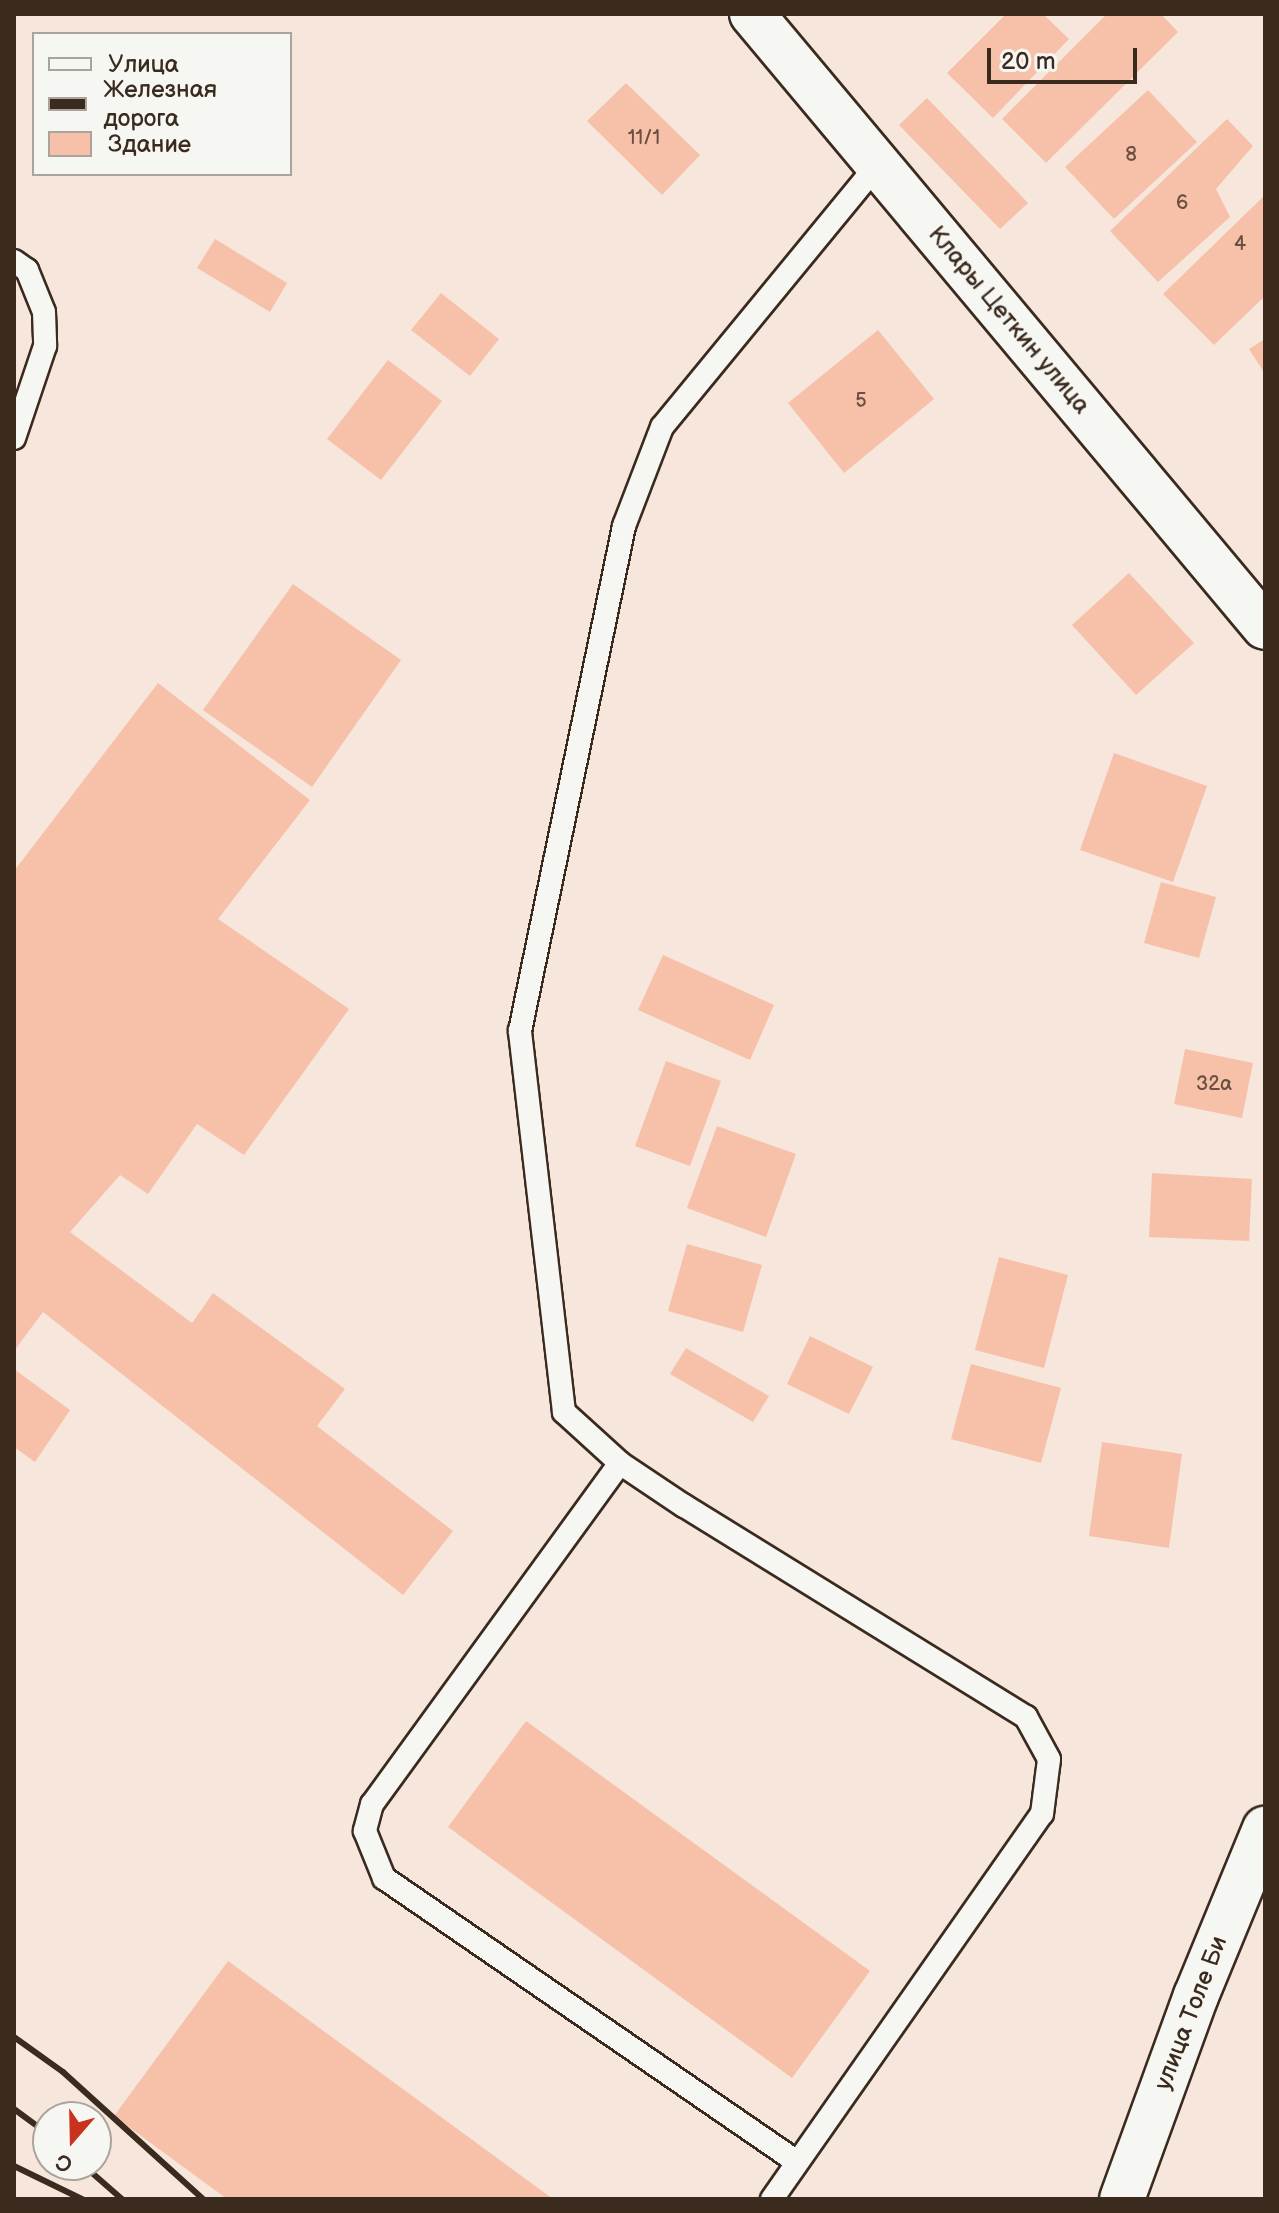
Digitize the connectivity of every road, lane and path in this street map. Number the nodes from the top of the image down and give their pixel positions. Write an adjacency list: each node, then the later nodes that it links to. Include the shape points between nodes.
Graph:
1 (752, 14): 2 (street, Клары Цеткин улица)
2 (878, 164): 5 (street, Клары Цеткин улица); 6 (lane, via 662,427 624,526 520,1031 564,1412)
3 (14, 261): 4 (lane, via 27,270 44,312 45,346)
4 (14, 438)
5 (1265, 627)
6 (620, 1463): 8 (lane, via 372,1804 365,1831 384,1878); 8 (lane, via 1026,1717 1049,1759 1042,1814)
7 (1265, 1829): 10 (street, улица Толе Би, via 1196,1996)
8 (797, 2162): 9 (lane)
9 (772, 2199)
10 (1122, 2199)

